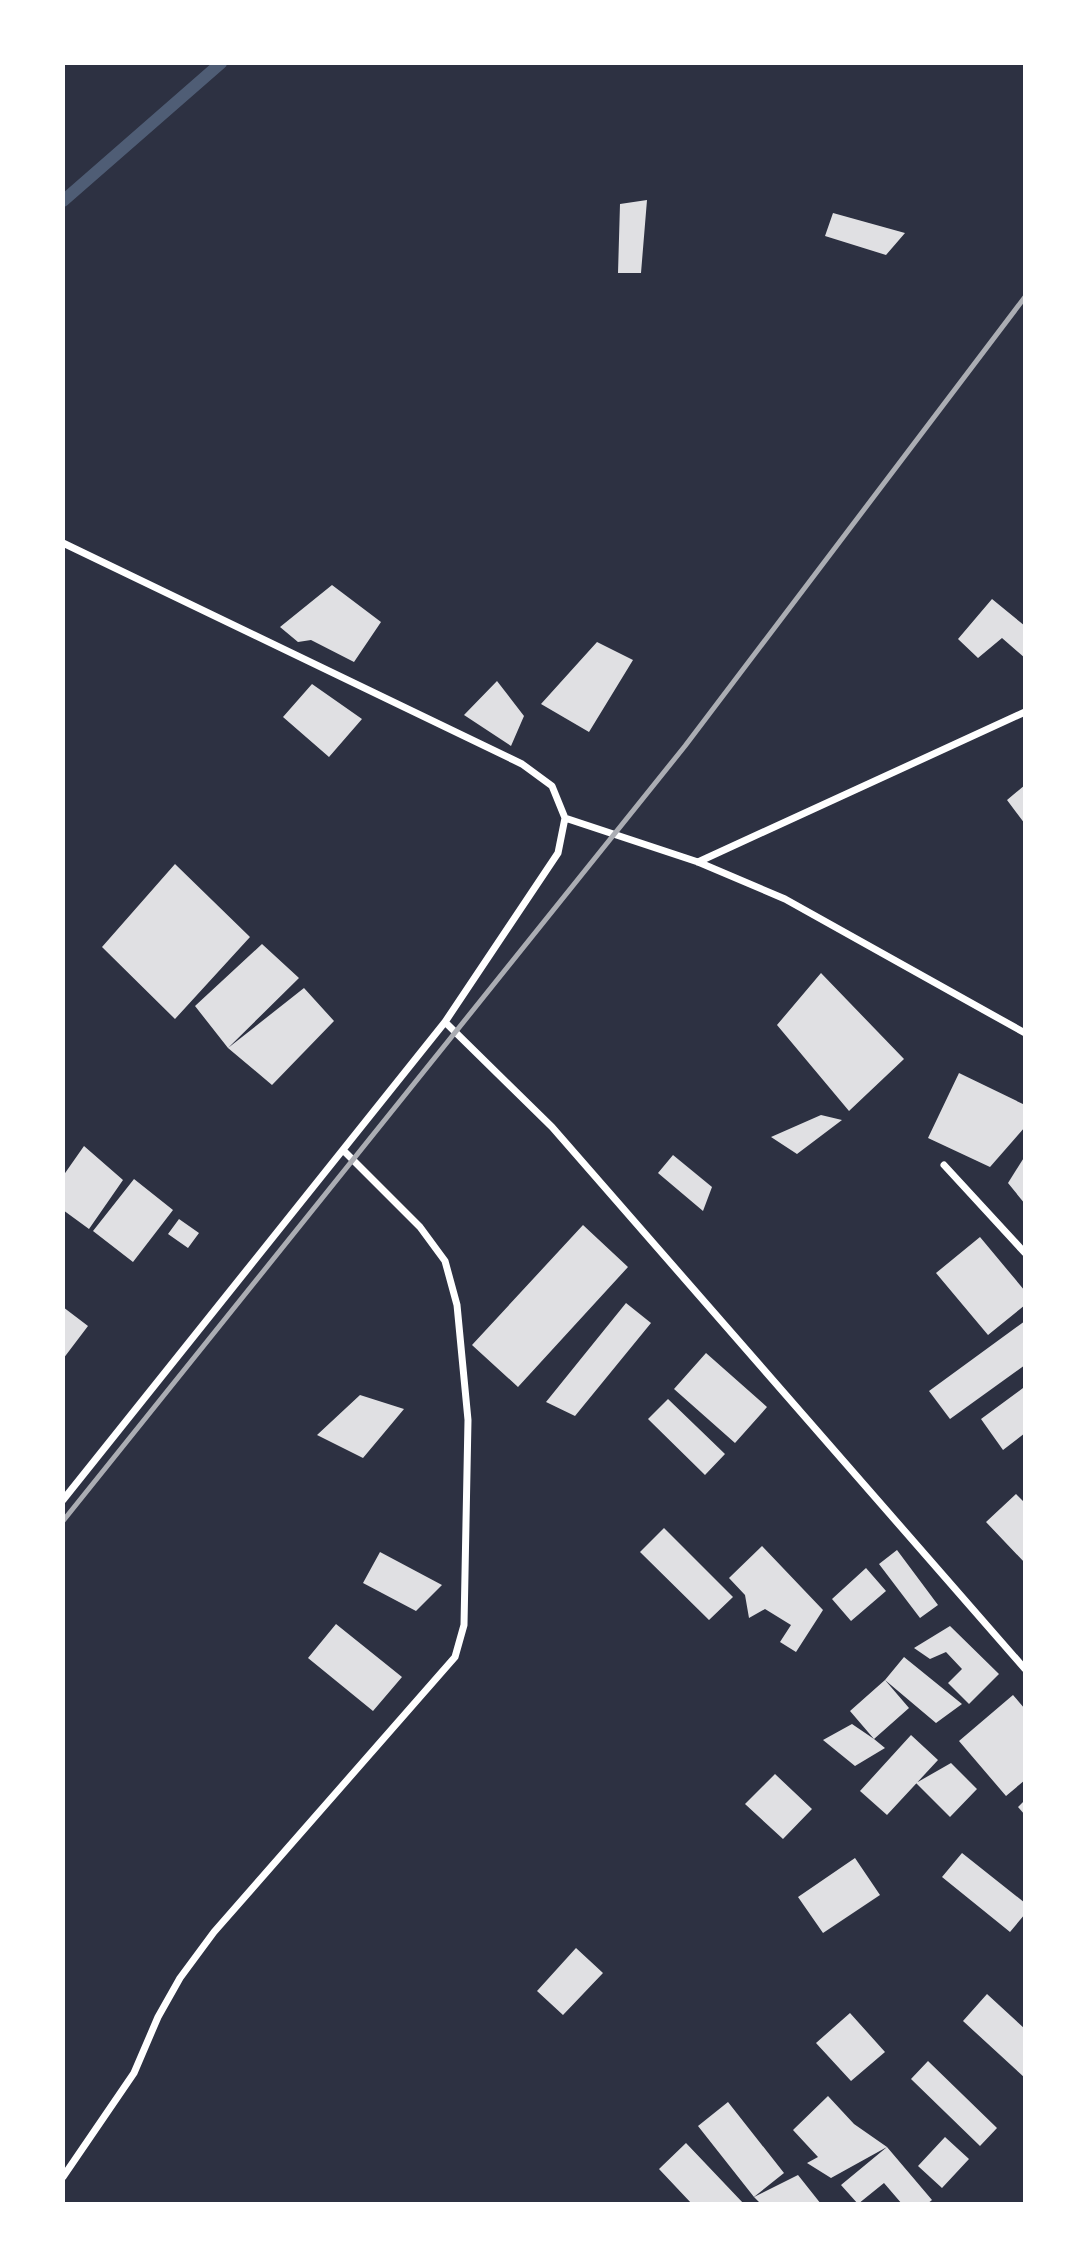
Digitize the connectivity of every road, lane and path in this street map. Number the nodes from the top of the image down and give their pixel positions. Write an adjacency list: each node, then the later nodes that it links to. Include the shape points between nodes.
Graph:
1 (63, 543): 3 (street, via 522,764 552,786)
2 (1025, 712): 4 (street)
3 (565, 817): 4 (street); 5 (street, via 558,853)
4 (698, 862): 6 (street, via 785,899)
5 (445, 1022): 7 (street); 11 (street, via 552,1127)
6 (1025, 1034)
7 (344, 1152): 10 (street); 12 (street, via 420,1227 444,1261 457,1305 468,1420 464,1625 455,1657 214,1932 180,1978 134,2073)
8 (944, 1165): 9 (street)
9 (1025, 1253)
10 (63, 1500)
11 (1025, 1669)
12 (63, 2177)

